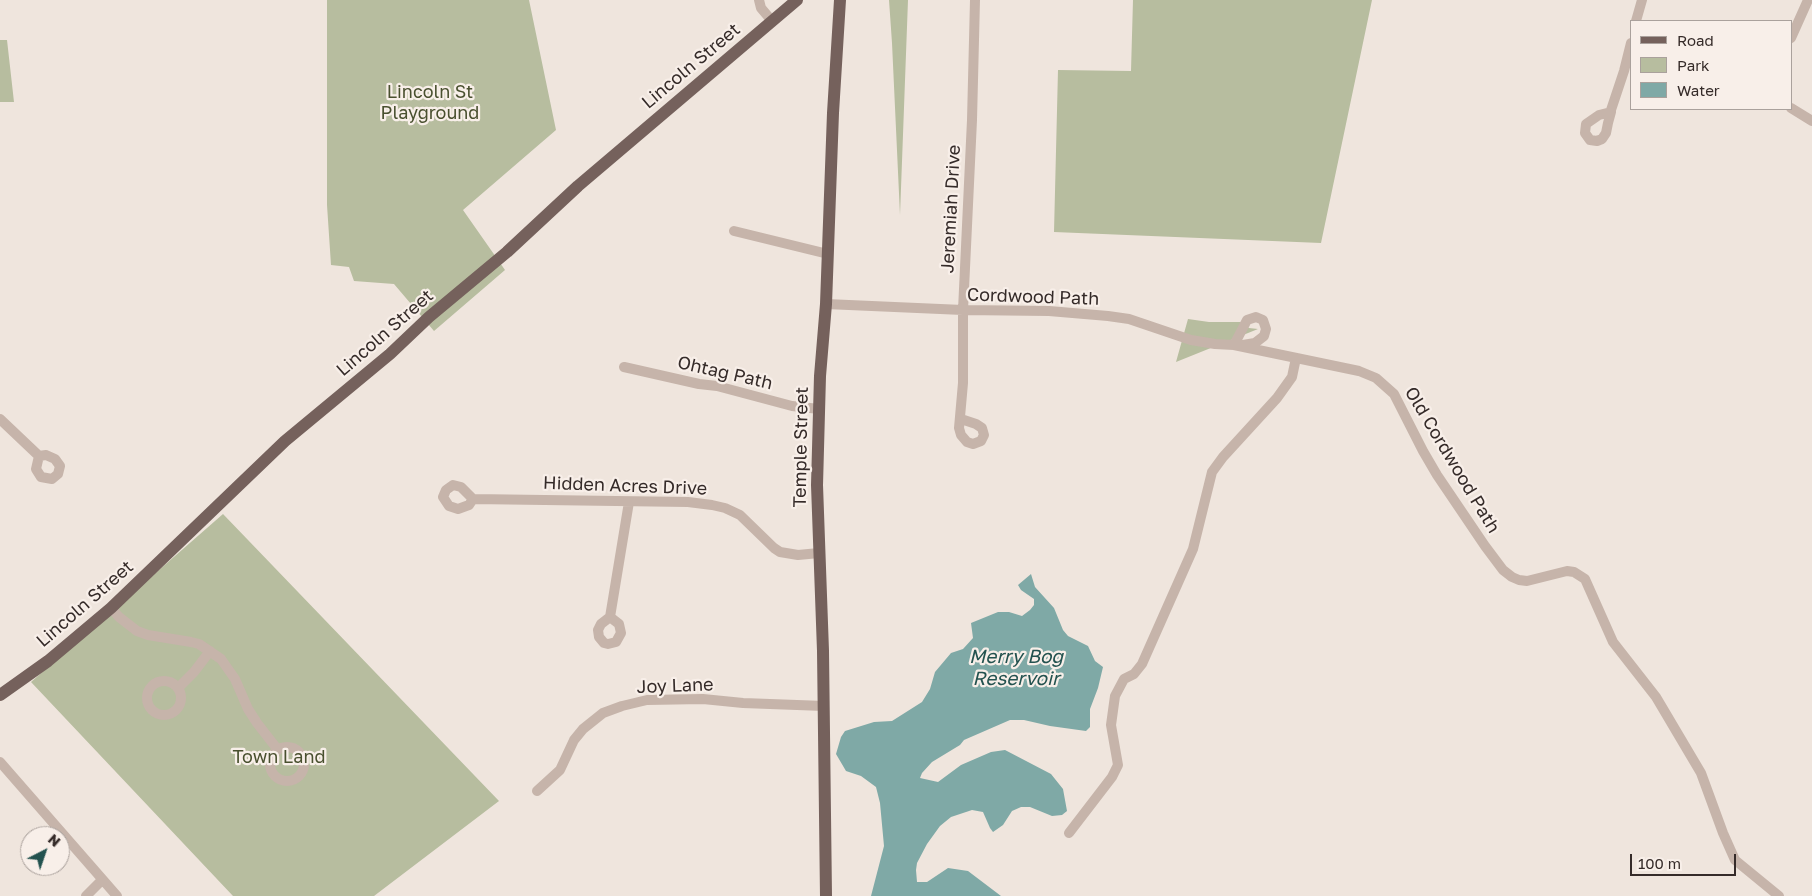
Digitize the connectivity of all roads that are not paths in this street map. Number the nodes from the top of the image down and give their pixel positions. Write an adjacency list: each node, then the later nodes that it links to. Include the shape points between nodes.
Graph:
1 (759, 0): 8 (street, via 761,8)
2 (797, 0): 8 (main road, Lincoln Street)
3 (840, 0): 15 (main road, Temple Street)
4 (975, 0): 17 (street, Jeremiah Drive)
5 (1642, 0): 7 (street)
6 (1808, 0): 9 (street)
7 (1636, 20)
8 (772, 21): 28 (main road, Lincoln Street, via 578,186 390,354 285,441)
9 (1792, 36)
10 (1630, 47): 12 (street)
11 (1792, 109): 13 (street)
12 (1611, 112)
13 (1812, 121)
14 (734, 231): 15 (street)
15 (828, 254): 16 (main road, Temple Street)
16 (826, 304): 17 (street, Cordwood Path); 21 (main road, Temple Street)
17 (963, 310): 18 (street, Cordwood Path, via 1049,311 1108,316 1128,319 1191,340); 22 (street, Jeremiah Drive)
18 (1234, 345): 19 (street, Old Cordwood Path)
19 (1296, 358): 37 (street, via 1292,377 1277,398 1212,472 1193,549 1142,664 1134,674 1124,679 1115,696 1111,725 1118,765); 42 (street, Old Cordwood Path, via 1366,373 1390,390 1437,475 1498,564 1512,578 1527,581 1567,571 1586,579 1613,642 1656,697 1701,774 1735,860)
20 (624, 367): 21 (street, Ohtag Path, via 717,386 792,406)
21 (819, 409): 27 (main road, Temple Street)
22 (961, 419)
23 (0, 420): 24 (street)
24 (39, 456)
25 (474, 499): 26 (street, Hidden Acres Drive)
26 (629, 502): 27 (street, Hidden Acres Drive, via 688,502 725,508 747,521 777,550 798,555); 29 (street)
27 (819, 553): 33 (main road, Temple Street)
28 (111, 608): 30 (street, via 128,625 148,635 191,642); 32 (main road, Lincoln Street)
29 (610, 617)
30 (210, 651): 31 (street); 34 (street, via 228,668 248,709)
31 (178, 688)
32 (0, 695)
33 (824, 706): 36 (street, Joy Lane, via 703,699 648,700 622,706 603,713 583,729 560,770); 41 (main road, Temple Street)
34 (278, 750)
35 (0, 762): 38 (street)
36 (536, 791)
37 (1069, 833)
38 (102, 880): 39 (street); 40 (street)
39 (86, 896)
40 (117, 896)
41 (826, 896)
42 (1779, 896)

